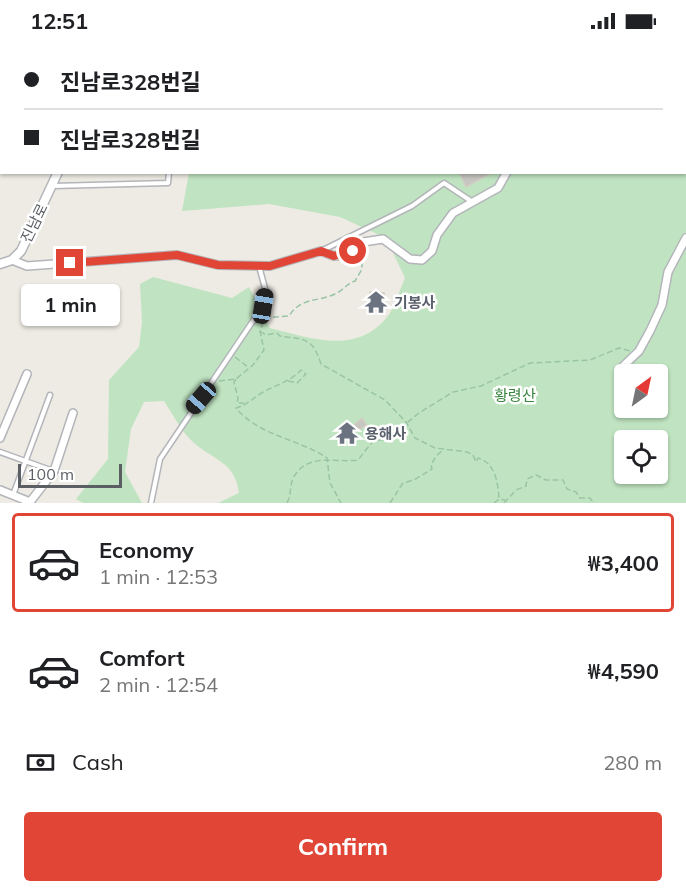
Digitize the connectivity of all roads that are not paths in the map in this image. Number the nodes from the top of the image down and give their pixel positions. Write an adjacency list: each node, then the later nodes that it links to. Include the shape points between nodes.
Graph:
1 (57, 174): 4 (street, 진남로)
2 (169, 174): 4 (lane, via 168,183)
3 (506, 174): 5 (street, via 498,188)
4 (52, 186): 9 (street, 진남로, via 21,251)
5 (471, 201): 7 (lane, via 444,183 412,206); 7 (street, via 453,213 437,235 432,251 422,260 410,259 383,239 363,242 345,255)
6 (686, 237): 12 (street, via 668,272 662,305 637,353)
7 (321, 251): 11 (street, via 287,263)
8 (0, 258): 9 (street)
9 (12, 260): 10 (street); 11 (street, via 27,266 177,255 218,265)
10 (0, 264)
11 (259, 266): 22 (lane, via 266,292 263,306 160,459)
12 (625, 364)
13 (27, 374): 16 (street)
14 (50, 395): 18 (lane)
15 (73, 413): 19 (street)
16 (0, 438)
17 (0, 452): 18 (lane)
18 (26, 461): 19 (lane); 21 (lane)
19 (54, 471): 21 (street, via 30,502)
20 (0, 490): 21 (street)
21 (13, 495)
22 (151, 503)

